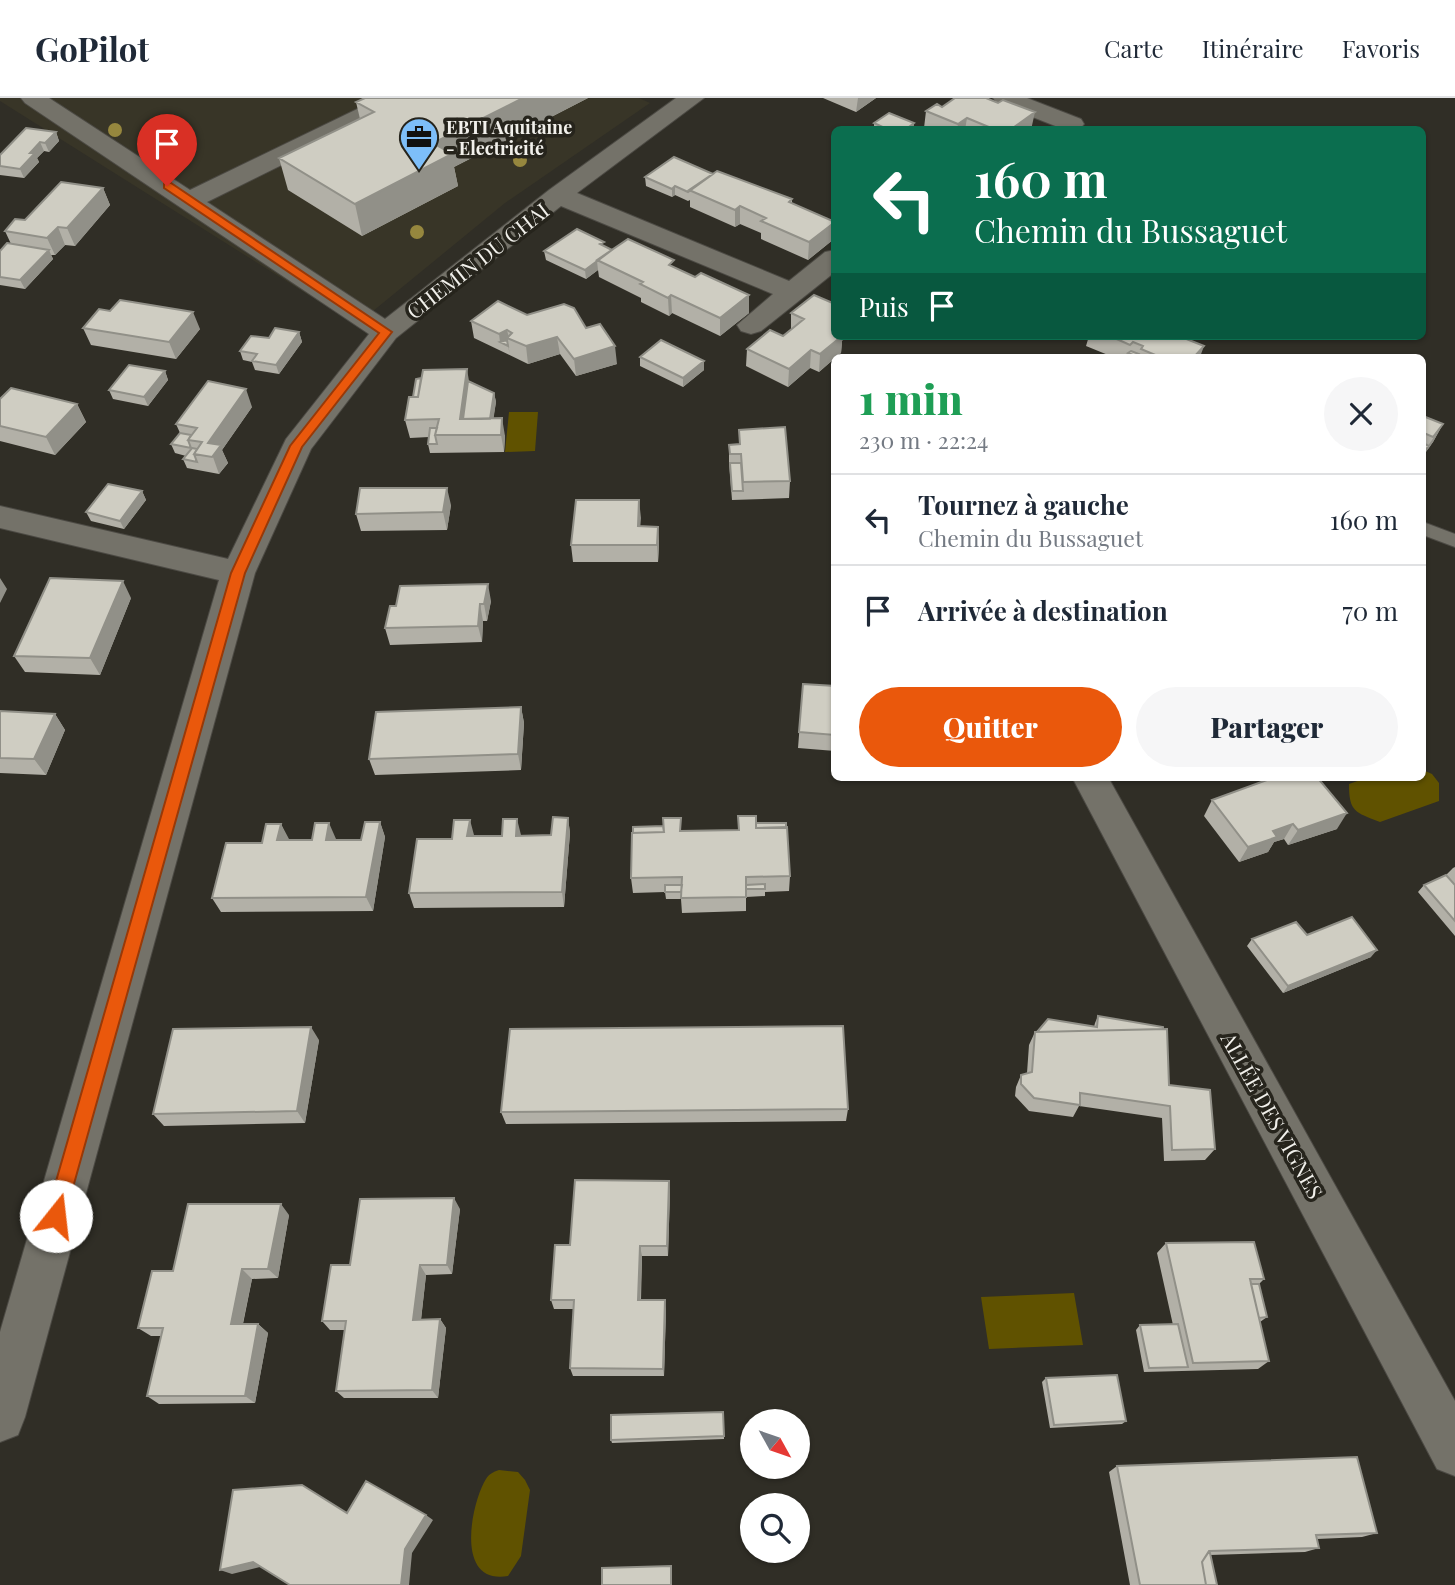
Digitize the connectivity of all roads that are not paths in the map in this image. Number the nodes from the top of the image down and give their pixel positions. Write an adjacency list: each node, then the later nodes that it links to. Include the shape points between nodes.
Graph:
1 (33, 98): 9 (street)
2 (351, 98): 6 (street)
3 (398, 98): 6 (street)
4 (692, 98): 8 (street, CHEMIN DU CHAI)
5 (1004, 98): 7 (street)
6 (374, 110): 9 (street)
7 (1072, 124)
8 (558, 195): 11 (street); 13 (street, CHEMIN DU CHAI)
9 (190, 200): 13 (street)
10 (831, 261): 11 (street)
11 (792, 292): 12 (street)
12 (751, 325)
13 (386, 332): 17 (street, CHEMIN DU CHAI, via 297,446)
14 (0, 517): 17 (street)
15 (1426, 529): 16 (lane)
16 (1455, 541)
17 (238, 573): 19 (street, CHEMIN DU CHAI)
18 (1091, 781): 20 (street, ALLÉE DES VIGNES)
19 (0, 1417)
20 (1455, 1451)

